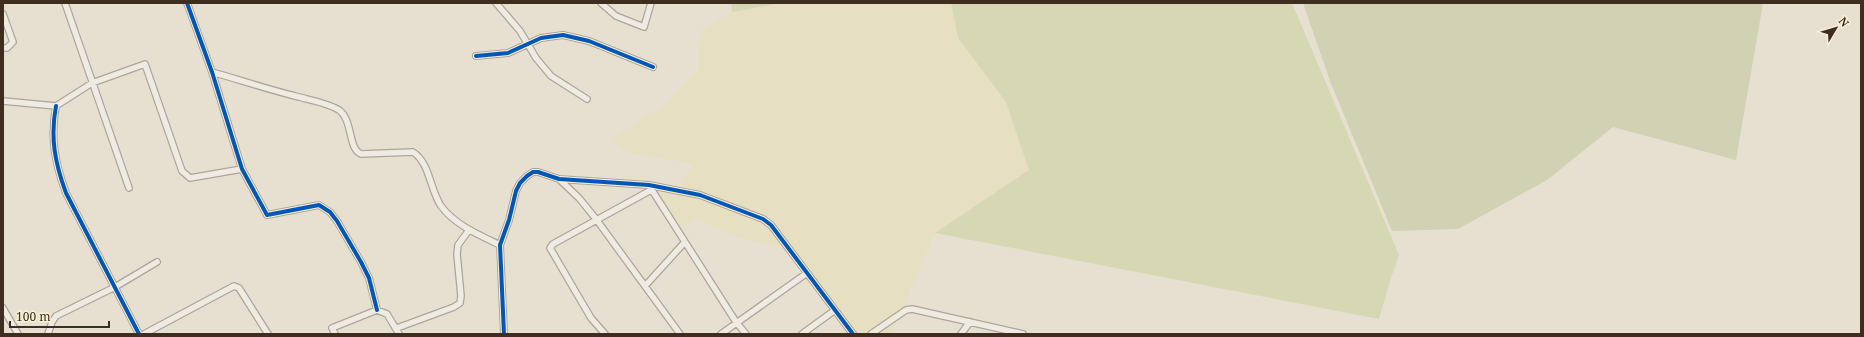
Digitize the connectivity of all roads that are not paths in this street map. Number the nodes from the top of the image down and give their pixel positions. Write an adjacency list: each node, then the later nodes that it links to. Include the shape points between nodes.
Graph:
1 (65, 3): 12 (street)
2 (187, 3): 11 (street)
3 (496, 3): 7 (street)
4 (601, 3): 5 (street, via 616,16 644,27)
5 (651, 3)
6 (3, 14): 8 (street, via 13,42 7,48)
7 (528, 44): 9 (street, via 508,53); 10 (street, via 548,36 572,37 617,51); 13 (street, via 551,76)
8 (3, 48)
9 (476, 56)
10 (653, 68)
11 (212, 72): 16 (street); 21 (street, via 340,110 352,135 354,150 358,153 413,152 421,159 442,207)
12 (92, 83): 15 (street); 16 (street, via 145,64 182,171 186,176 190,178); 18 (street)
13 (587, 99)
14 (3, 102): 15 (street)
15 (56, 106): 27 (street, via 52,124 58,171 66,193)
16 (242, 169): 29 (street, via 267,215 319,205 330,212 369,278)
17 (559, 179): 19 (street); 20 (street); 23 (street, via 533,172 520,183)
18 (129, 188)
19 (650, 188): 20 (street); 22 (street); 25 (street, via 700,196 763,219 771,225)
20 (596, 219): 26 (street); 42 (street, via 550,248 591,318)
21 (470, 230): 23 (street); 33 (street, via 458,245 460,303)
22 (684, 243): 26 (street); 31 (street)
23 (500, 245): 41 (street)
24 (157, 262): 27 (street)
25 (807, 273): 30 (street); 31 (street)
26 (645, 286): 43 (street)
27 (114, 287): 37 (street, via 56,316); 38 (street)
28 (3, 308): 36 (street)
29 (377, 310): 33 (street, via 387,314); 40 (street, via 332,328)
30 (835, 310): 46 (street); 47 (street)
31 (736, 322): 44 (street); 45 (street)
32 (970, 322): 35 (street); 48 (street, via 908,309); 49 (street)
33 (398, 331)
34 (266, 333): 39 (street, via 239,288 234,286)
35 (1015, 333): 50 (street)
36 (18, 334)
37 (48, 334)
38 (139, 334)
39 (144, 334)
40 (335, 334)
41 (504, 334)
42 (605, 334)
43 (680, 334)
44 (721, 334)
45 (746, 334)
46 (802, 334)
47 (853, 334)
48 (871, 334)
49 (961, 334)
50 (1023, 334)

